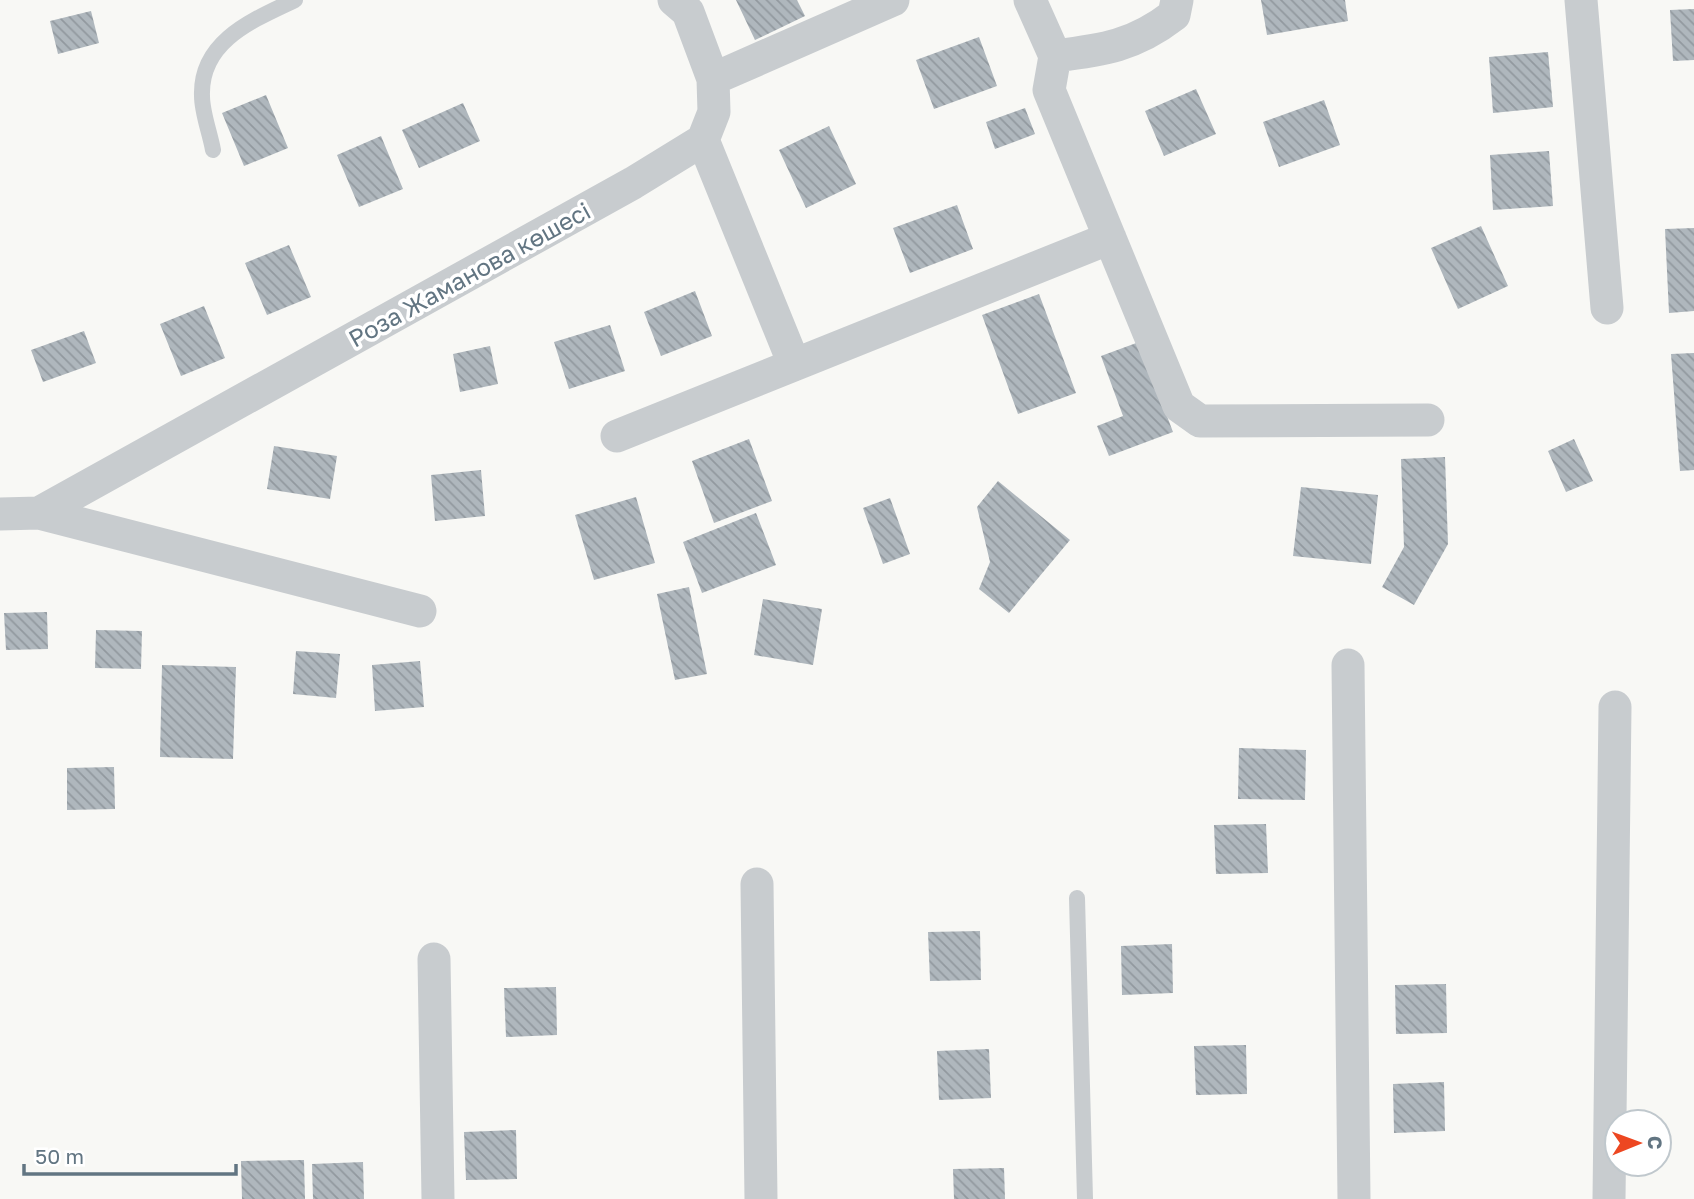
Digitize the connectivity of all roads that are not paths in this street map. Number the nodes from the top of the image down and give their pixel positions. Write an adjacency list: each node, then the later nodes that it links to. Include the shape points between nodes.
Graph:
1 (295, 0): 10 (lane, via 225,38 205,67 201,97)
2 (674, 0): 8 (street, via 688,12)
3 (893, 0): 8 (street)
4 (1030, 0): 7 (street)
5 (1177, 0): 7 (street, via 1174,15 1150,33 1111,49)
6 (1581, 0): 12 (street)
7 (1055, 56): 11 (street, via 1049,90)
8 (713, 79): 9 (street, via 714,112)
9 (704, 140): 13 (street); 16 (street, Роза Жаманова көшесі)
10 (213, 150)
11 (1110, 238): 13 (street); 14 (street, via 1179,406 1200,421)
12 (1607, 307)
13 (794, 364): 15 (street)
14 (1428, 419)
15 (617, 436)
16 (39, 513): 17 (street, Роза Жаманова көшесі); 18 (street)
17 (0, 514)
18 (420, 611)
19 (1348, 665): 27 (street)
20 (1615, 707): 28 (street)
21 (758, 884): 25 (street)
22 (1077, 898): 26 (lane)
23 (434, 959): 24 (street)
24 (438, 1199)
25 (761, 1199)
26 (1085, 1199)
27 (1354, 1199)
28 (1609, 1199)

